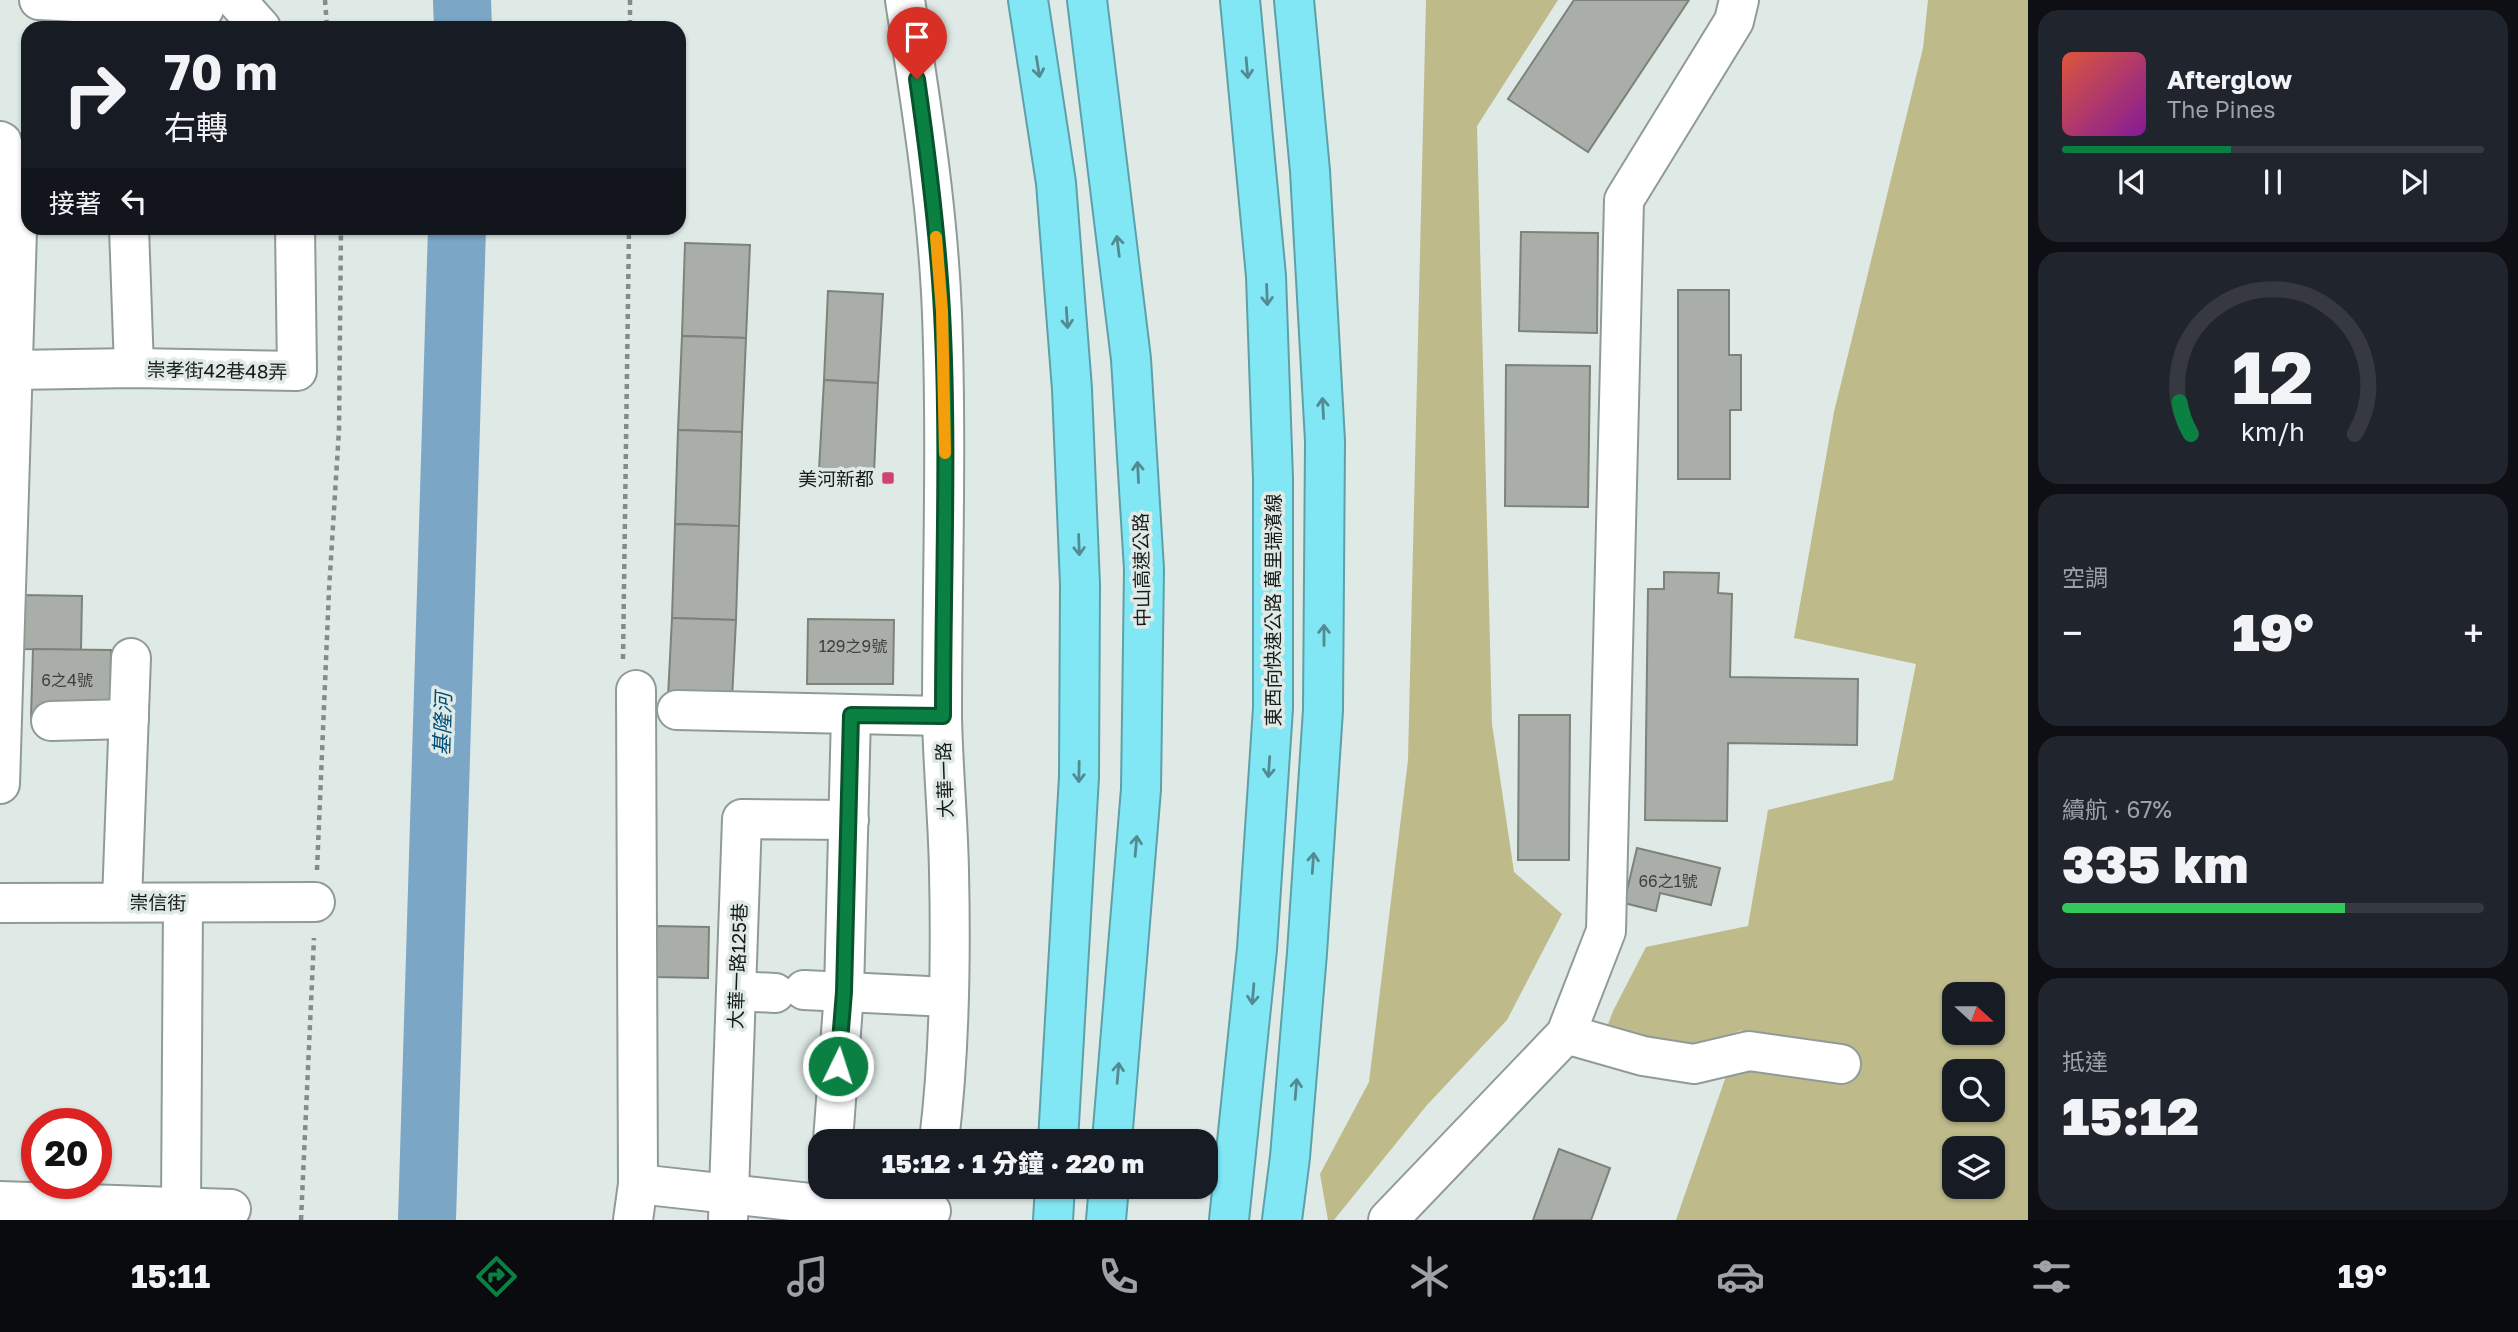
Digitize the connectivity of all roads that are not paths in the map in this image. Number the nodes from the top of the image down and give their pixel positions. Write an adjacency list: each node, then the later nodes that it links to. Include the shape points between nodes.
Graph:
1 (38, 0): 10 (street)
2 (207, 0): 10 (street, via 204,9)
3 (236, 0): 11 (street)
4 (905, 0): 23 (street, 大華一路, via 929,159 942,311)
5 (1028, 0): 39 (highway, one-way to 39, via 1056,183 1072,389 1080,585 1079,777)
6 (1087, 0): 40 (highway, 中山高速公路, one-way to 6, via 1141,789 1144,569 1131,359)
7 (1240, 0): 52 (highway, 東西向快速公路 萬里瑞濱線, one-way to 52, via 1266,276 1273,479 1273,708 1257,949)
8 (1294, 0): 53 (highway, one-way to 8, via 1324,710 1325,454 1310,171)
9 (1739, 0): 35 (street, via 1734,21 1623,200 1606,930)
10 (76, 1)
11 (255, 21)
12 (0, 141): 13 (street)
13 (9, 230): 17 (street)
14 (129, 235): 16 (street, 崇孝街42巷48弄)
15 (295, 235): 16 (street, 崇孝街42巷48弄, via 297,371)
16 (134, 368): 17 (street)
17 (13, 370): 18 (street)
18 (4, 527): 26 (street)
19 (131, 658): 24 (street)
20 (636, 690): 44 (street)
21 (677, 710): 22 (street)
22 (851, 715): 23 (street); 27 (street)
23 (943, 716): 34 (street, 大華一路)
24 (129, 719): 25 (street); 28 (street)
25 (51, 722)
26 (0, 784)
27 (849, 820): 32 (street, 大華一路125巷, via 742,819); 33 (street)
28 (122, 901): 30 (street, 崇信街); 31 (street, 崇信街)
29 (316, 902): 31 (street, 崇信街)
30 (0, 903)
31 (183, 903): 47 (street)
32 (736, 991): 33 (street); 48 (street, 大華一路125巷)
33 (844, 992): 34 (street); 37 (street)
34 (948, 997): 38 (street, 大華一路)
35 (1566, 1034): 36 (street, via 1643,1056 1694,1063 1749,1051); 54 (street)
36 (1841, 1064)
37 (834, 1129)
38 (940, 1129)
39 (1059, 1129)
40 (1113, 1129)
41 (1054, 1199): 50 (highway)
42 (1108, 1199): 51 (highway)
43 (0, 1201): 47 (street)
44 (635, 1202): 48 (street)
45 (828, 1204): 46 (street); 48 (street)
46 (931, 1206)
47 (181, 1207): 49 (street)
48 (729, 1207)
49 (231, 1209)
50 (1053, 1220)
51 (1106, 1220)
52 (1229, 1220)
53 (1282, 1220)
54 (1388, 1220)

